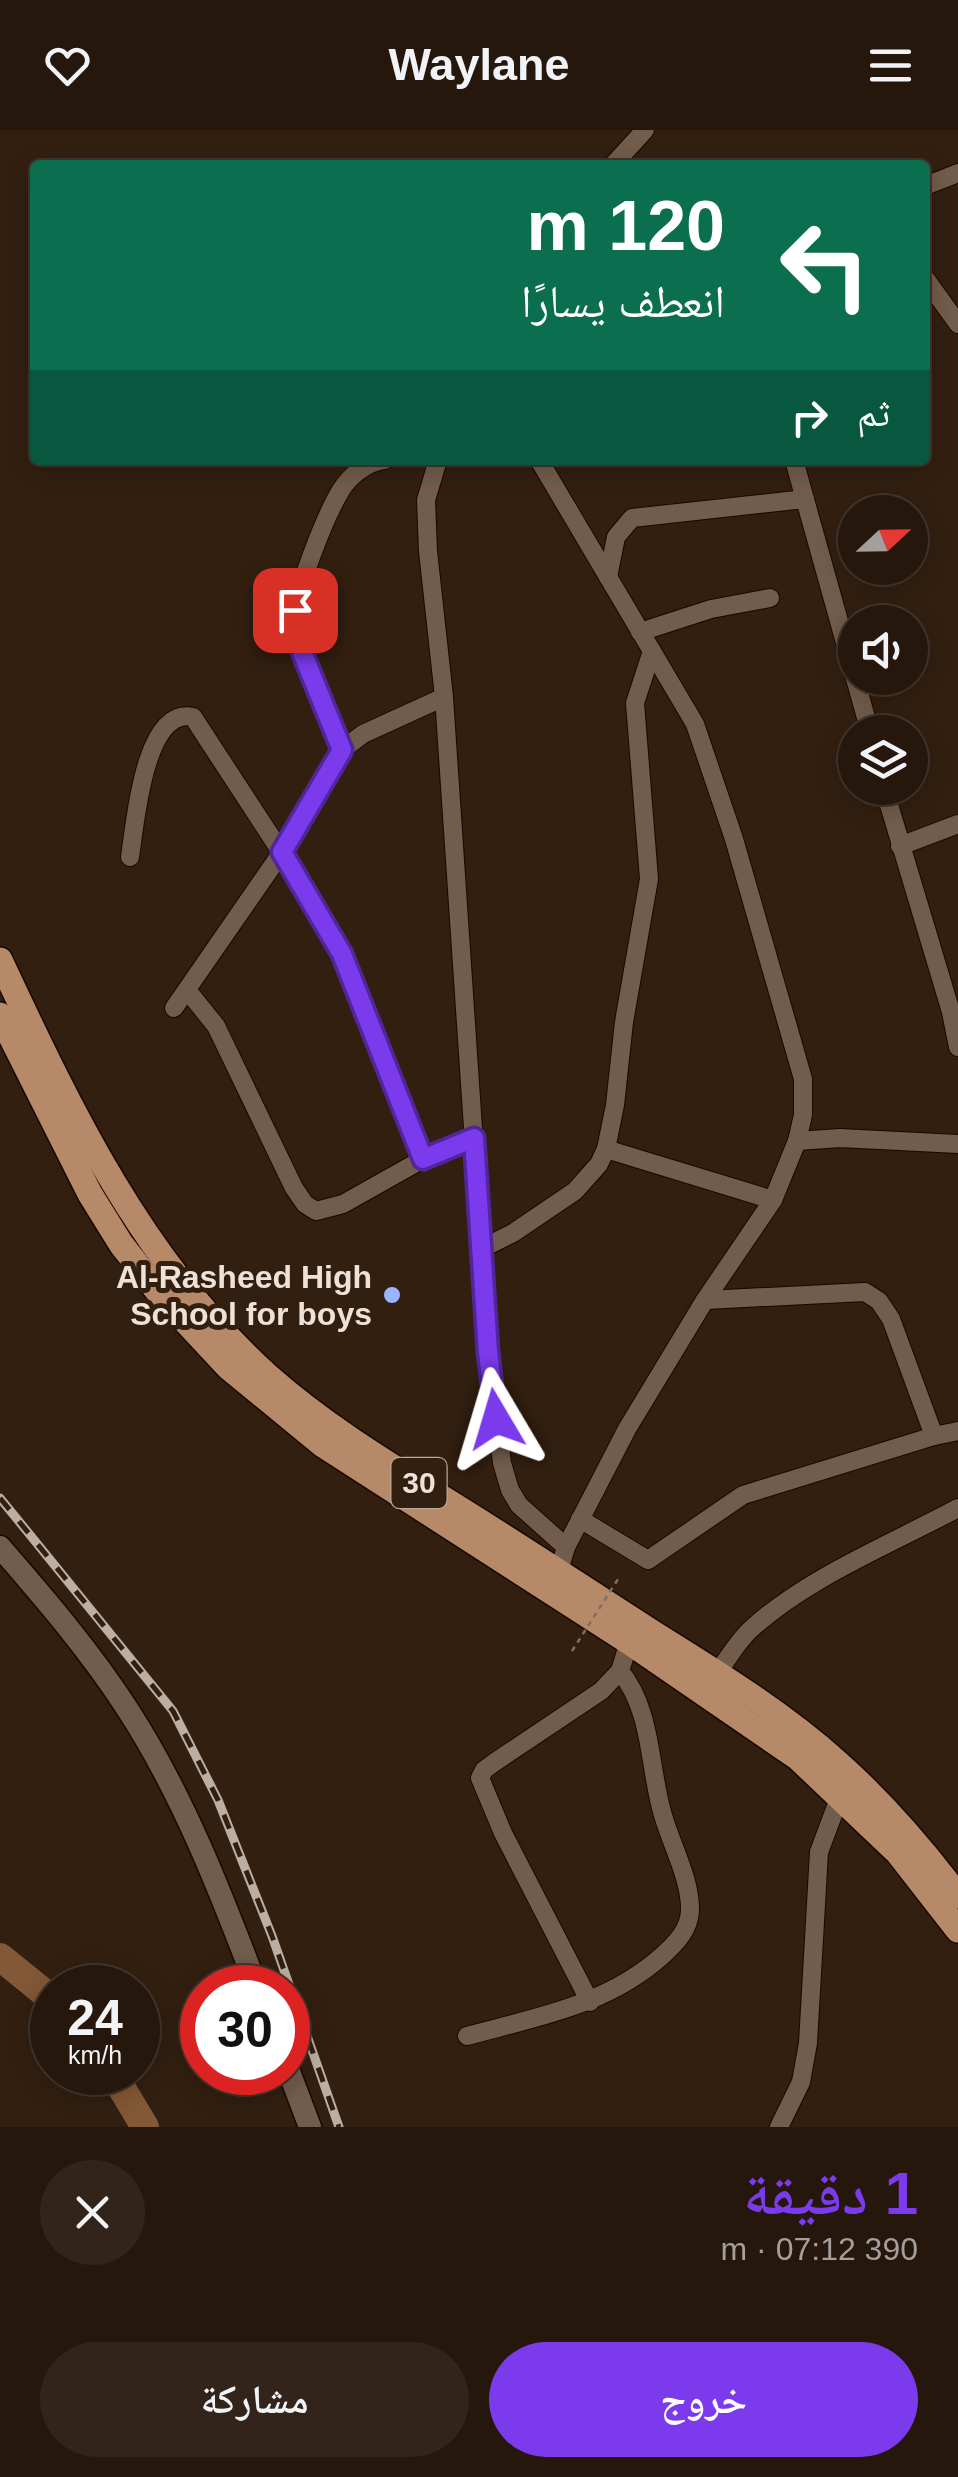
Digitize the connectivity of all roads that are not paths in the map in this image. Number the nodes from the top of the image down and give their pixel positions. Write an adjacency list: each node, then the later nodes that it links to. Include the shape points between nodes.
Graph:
1 (645, 130): 2 (street)
2 (618, 160)
3 (958, 173): 4 (street)
4 (930, 184)
5 (930, 285): 6 (street)
6 (958, 324)
7 (367, 465): 18 (street, via 342,489 295,610 302,652)
8 (436, 465): 16 (street, via 426,500)
9 (542, 465): 12 (street)
10 (795, 465): 11 (street)
11 (805, 498): 12 (street, via 632,518 616,537); 17 (street)
12 (608, 577): 14 (street)
13 (770, 598): 14 (street)
14 (640, 632): 15 (street)
15 (652, 651): 31 (street, via 709,759 774,971 802,1079); 33 (street, via 635,703 649,879)
16 (444, 697): 18 (street); 30 (street)
17 (865, 715)
18 (342, 750): 22 (street)
19 (889, 805): 21 (street)
20 (958, 824): 21 (street)
21 (900, 846): 28 (street)
22 (282, 852): 23 (street, via 202,727 182,714 155,741); 25 (street); 34 (street, via 342,954)
23 (130, 858)
24 (0, 960): 29 (main road, 30)
25 (188, 990): 26 (street); 34 (street, via 216,1026 304,1204 330,1210)
26 (174, 1008)
27 (0, 1015): 29 (main road, 30)
28 (958, 1047)
29 (33, 1056): 43 (main road, 30, via 139,1227 235,1344 320,1418); 44 (main road, 30, via 83,1182 159,1294 204,1344 323,1446)
30 (474, 1138): 34 (street); 36 (street)
31 (798, 1140): 32 (street); 35 (street)
32 (958, 1144)
33 (606, 1149): 35 (street); 36 (street, via 575,1190)
34 (423, 1159)
35 (773, 1200): 37 (street)
36 (482, 1248): 43 (street, via 506,1480)
37 (705, 1300): 39 (street, via 865,1292 891,1318); 41 (street)
38 (958, 1431): 39 (street)
39 (934, 1436): 41 (street, via 743,1495 648,1560)
40 (958, 1508): 46 (street, via 820,1581 748,1631)
41 (580, 1520): 43 (street)
42 (0, 1547): 50 (street, via 77,1639 145,1737)
43 (562, 1559): 46 (main road, 30)
44 (629, 1642): 45 (street); 47 (main road, 30, via 759,1729)
45 (620, 1670): 51 (street, via 644,1720 660,1805 688,1894 689,1922 654,1963); 51 (street, via 601,1691 480,1778)
46 (717, 1673): 48 (main road, 30, via 860,1784 922,1847)
47 (840, 1796): 49 (main road, 30, via 898,1853); 55 (street, via 819,1852 801,2082)
48 (958, 1896)
49 (958, 1930)
50 (247, 1965)
51 (590, 2002): 52 (street)
52 (468, 2036)
53 (298, 2095): 54 (street)
54 (310, 2127)
55 (779, 2127)

